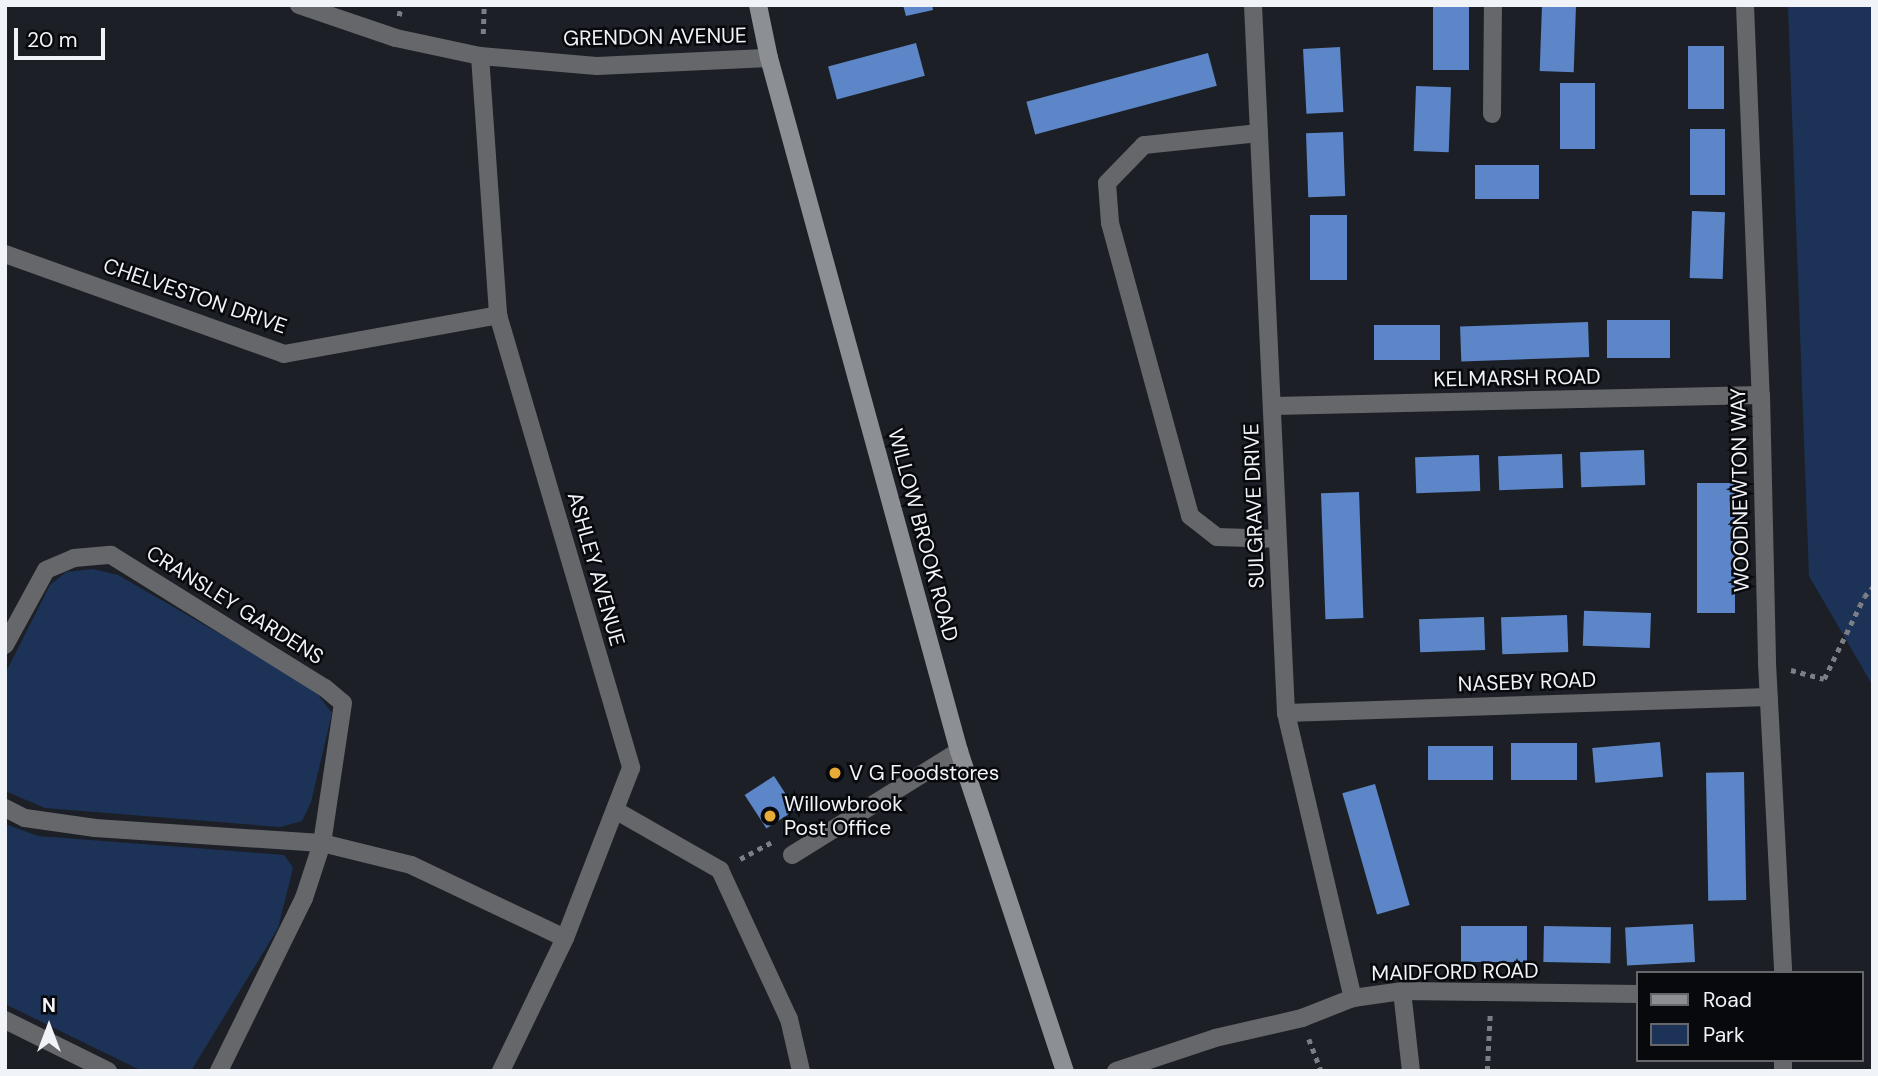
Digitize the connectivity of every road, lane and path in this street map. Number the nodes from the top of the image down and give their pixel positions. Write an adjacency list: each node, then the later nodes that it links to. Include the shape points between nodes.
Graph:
1 (299, 5): 6 (street, GRENDON AVENUE, via 396,37)
2 (758, 5): 7 (street, WILLOW BROOK ROAD)
3 (1254, 5): 9 (street, SULGRAVE DRIVE)
4 (1493, 5): 8 (street)
5 (1745, 5): 12 (street, WOODNEWTON WAY)
6 (480, 56): 7 (street, GRENDON AVENUE, via 597,66); 11 (street, ASHLEY AVENUE)
7 (769, 58): 20 (street, WILLOW BROOK ROAD)
8 (1492, 114)
9 (1259, 134): 13 (street, SULGRAVE DRIVE); 14 (street, via 1143,145 1107,183 1110,223 1189,516 1217,537)
10 (5, 254): 11 (street, CHELVESTON DRIVE, via 284,354)
11 (498, 315): 22 (street, ASHLEY AVENUE, via 631,768)
12 (1761, 395): 13 (street, KELMARSH ROAD); 17 (street, WOODNEWTON WAY)
13 (1274, 406): 14 (street, SULGRAVE DRIVE)
14 (1277, 539): 19 (street, SULGRAVE DRIVE)
15 (1873, 587): 17 (path, via 1824,679)
16 (5, 645): 23 (street, CRANSLEY GARDENS, via 46,570 74,558 111,555 325,688 342,703)
17 (1767, 663): 18 (street, WOODNEWTON WAY)
18 (1769, 697): 19 (street, NASEBY ROAD); 27 (street, WOODNEWTON WAY)
19 (1286, 713): 31 (street, SULGRAVE DRIVE)
20 (959, 751): 24 (street); 38 (street, WILLOW BROOK ROAD)
21 (5, 808): 23 (street, via 26,818 95,828)
22 (615, 810): 25 (street); 26 (street, ASHLEY AVENUE)
23 (322, 843): 26 (street, via 411,865); 35 (street, CRANSLEY GARDENS, via 304,898)
24 (792, 855): 25 (path, via 772,842)
25 (720, 870): 37 (street, via 789,1019)
26 (565, 938): 36 (street, ASHLEY AVENUE)
27 (1783, 971)
28 (1402, 991): 29 (street, MAIDFORD ROAD); 31 (street, MAIDFORD ROAD); 41 (street)
29 (1492, 992): 30 (street, MAIDFORD ROAD); 42 (path)
30 (1636, 993)
31 (1353, 998): 32 (street, MAIDFORD ROAD)
32 (1302, 1018): 39 (street, MAIDFORD ROAD, via 1215,1038); 40 (path)
33 (5, 1020): 34 (street)
34 (107, 1071)
35 (219, 1071)
36 (501, 1071)
37 (801, 1071)
38 (1065, 1071)
39 (1116, 1071)
40 (1321, 1071)
41 (1410, 1071)
42 (1487, 1071)

